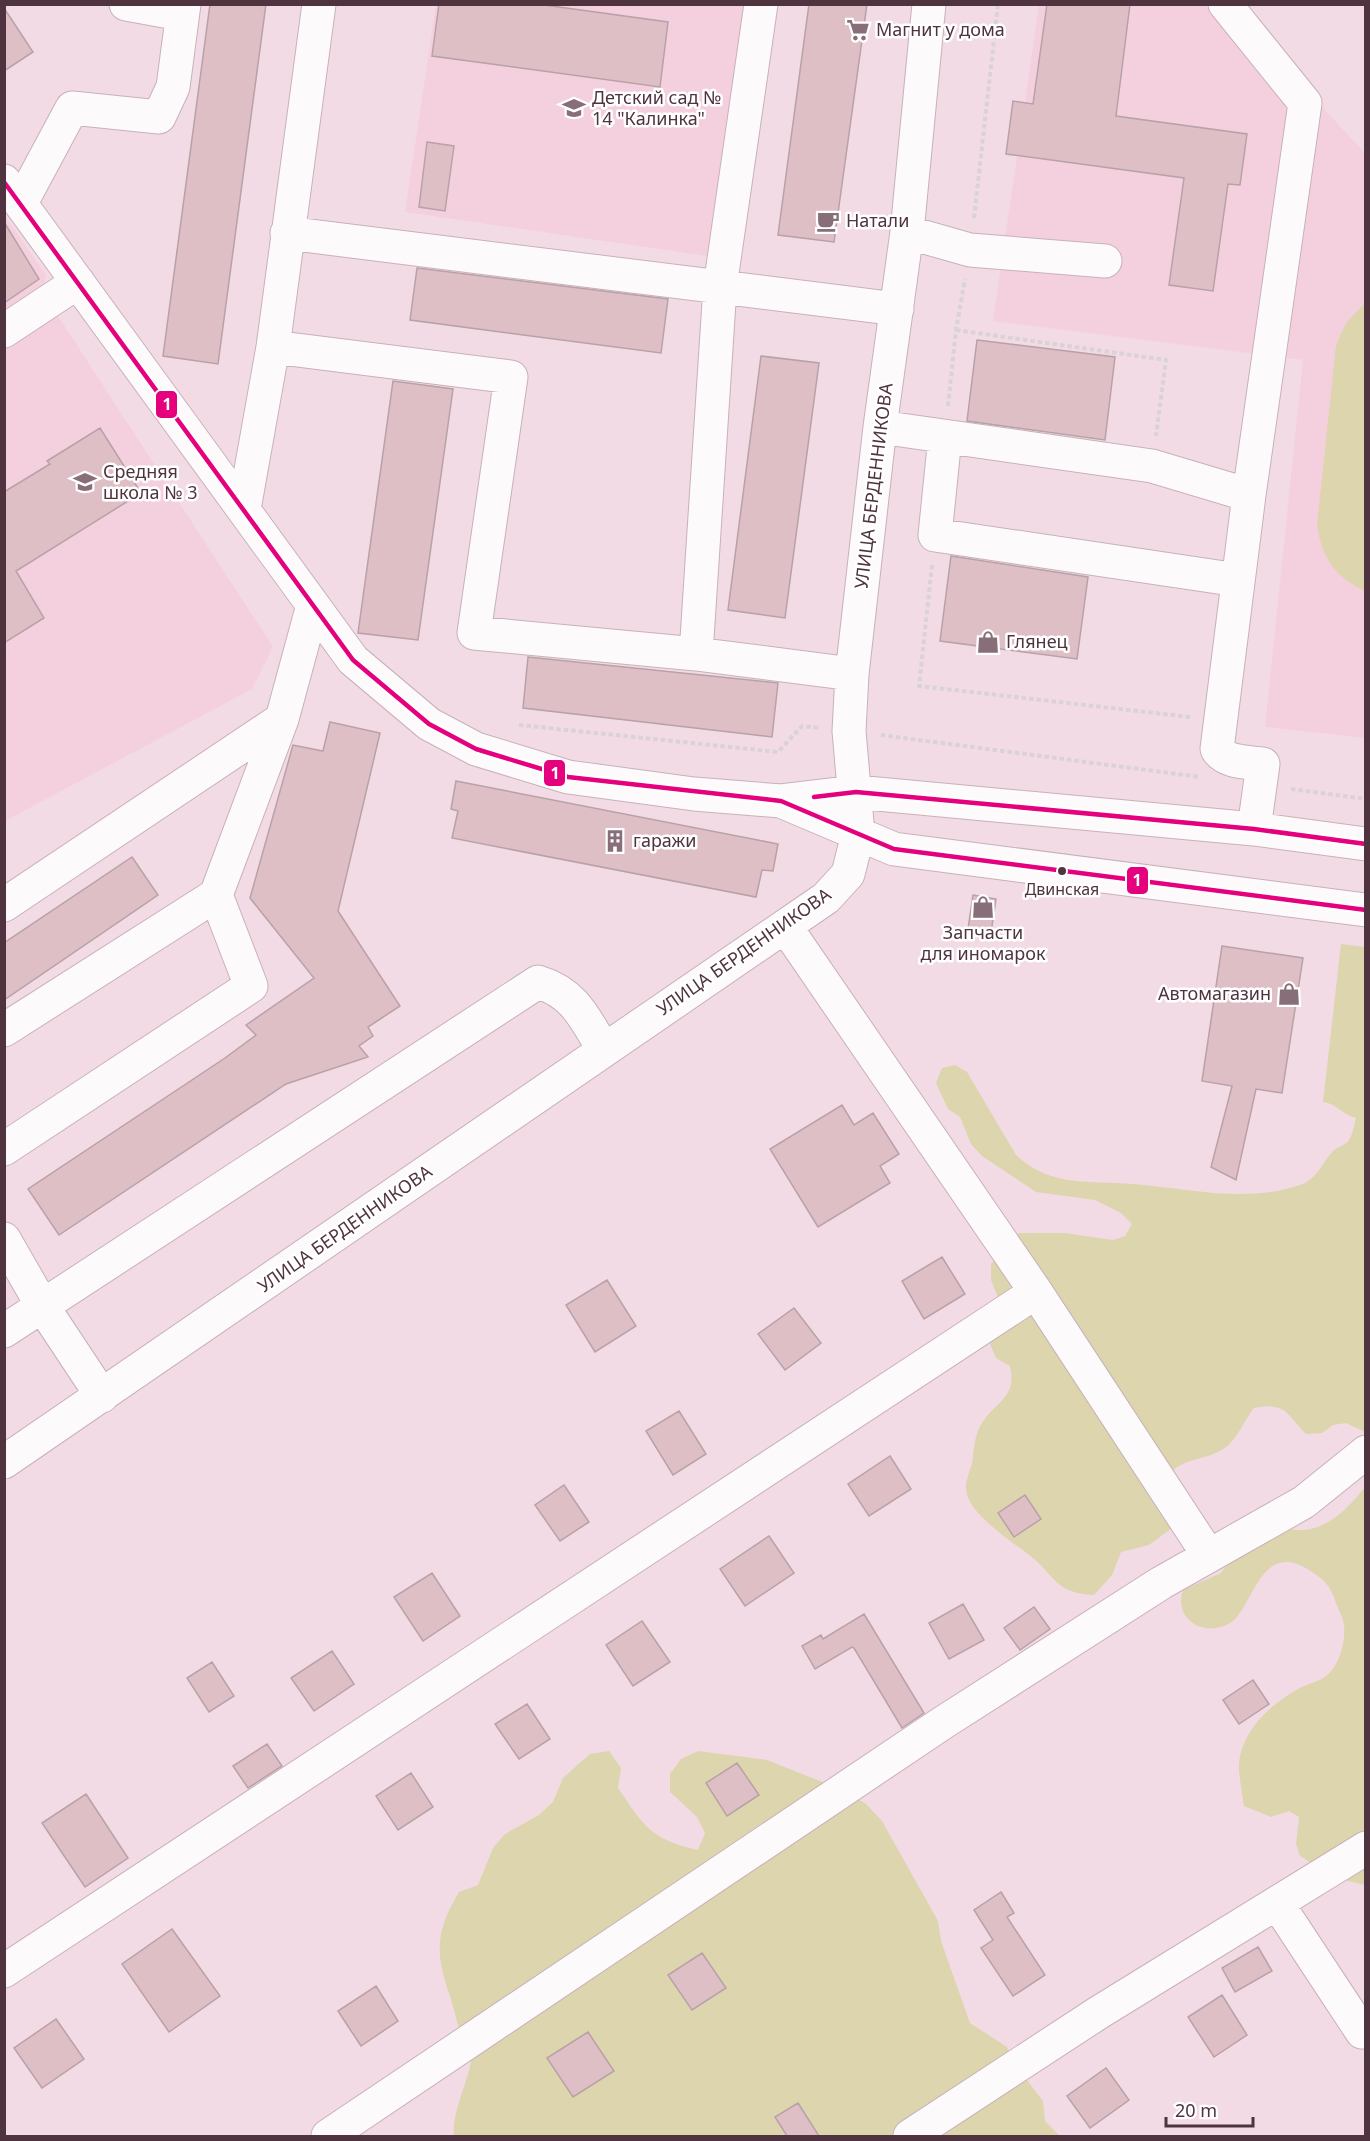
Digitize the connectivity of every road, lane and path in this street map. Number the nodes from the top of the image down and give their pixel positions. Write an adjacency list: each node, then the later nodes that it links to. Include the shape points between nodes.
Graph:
1 (126, 4): 6 (street)
2 (318, 4): 9 (street)
3 (761, 4): 12 (street)
4 (929, 4): 8 (street, УЛИЦА БЕРДЕННИКОВА)
5 (1225, 4): 20 (street, via 1305,103)
6 (183, 9): 7 (street, via 173,87 159,117 72,108)
7 (13, 192): 11 (street)
8 (907, 232): 10 (street, via 970,250); 13 (street, УЛИЦА БЕРДЕННИКОВА)
9 (287, 233): 12 (street); 16 (street)
10 (1105, 261)
11 (78, 282): 15 (street); 21 (street)
12 (720, 287): 13 (street); 25 (street)
13 (897, 309): 17 (street, УЛИЦА БЕРДЕННИКОВА)
14 (956, 330): 19 (path, via 1166,360)
15 (4, 331)
16 (273, 347): 21 (street); 25 (street, via 511,376 474,633)
17 (880, 427): 18 (street); 26 (street, УЛИЦА БЕРДЕННИКОВА)
18 (945, 437): 19 (street); 22 (street)
19 (1152, 466): 20 (street)
20 (1249, 495): 23 (street)
21 (244, 509): 24 (street)
22 (935, 535): 23 (street); 28 (path, via 919,686)
23 (1238, 580): 28 (street)
24 (313, 605): 27 (street); 35 (street, via 353,660 429,724 477,749 568,777)
25 (696, 654): 26 (street)
26 (852, 674): 30 (street, УЛИЦА БЕРДЕННИКОВА)
27 (282, 719): 39 (street); 40 (street)
28 (1221, 721): 32 (street, via 1217,749 1220,755 1263,764)
29 (519, 725): 30 (path, via 778,752 802,726)
30 (849, 731): 31 (path); 33 (street, УЛИЦА БЕРДЕННИКОВА)
31 (1203, 777)
32 (1262, 785): 34 (path); 36 (street)
33 (856, 792): 35 (street); 36 (street); 37 (street, УЛИЦА БЕРДЕННИКОВА)
34 (1365, 799)
35 (781, 801): 37 (street)
36 (1254, 829): 38 (street)
37 (858, 834): 41 (street, via 894,849); 42 (street, УЛИЦА БЕРДЕННИКОВА, via 848,874 826,898)
38 (1365, 844)
39 (216, 895): 43 (street); 45 (street, via 251,986)
40 (4, 904)
41 (1365, 910)
42 (785, 926): 44 (street, УЛИЦА БЕРДЕННИКОВА); 47 (street)
43 (4, 1030)
44 (604, 1050): 48 (street, via 572,999 555,987 538,982); 50 (street, УЛИЦА БЕРДЕННИКОВА)
45 (4, 1149)
46 (4, 1239): 48 (street)
47 (1036, 1292): 53 (street); 56 (street)
48 (43, 1307): 49 (street); 50 (street)
49 (4, 1331)
50 (102, 1396): 52 (street, УЛИЦА БЕРДЕННИКОВА)
51 (1365, 1452): 53 (street, via 1304,1502)
52 (4, 1462)
53 (1209, 1556): 58 (street, via 1161,1582 944,1722)
54 (1365, 1848): 55 (street)
55 (1277, 1902): 57 (street); 59 (street)
56 (4, 1971)
57 (1362, 2032)
58 (328, 2136)
59 (910, 2136)

